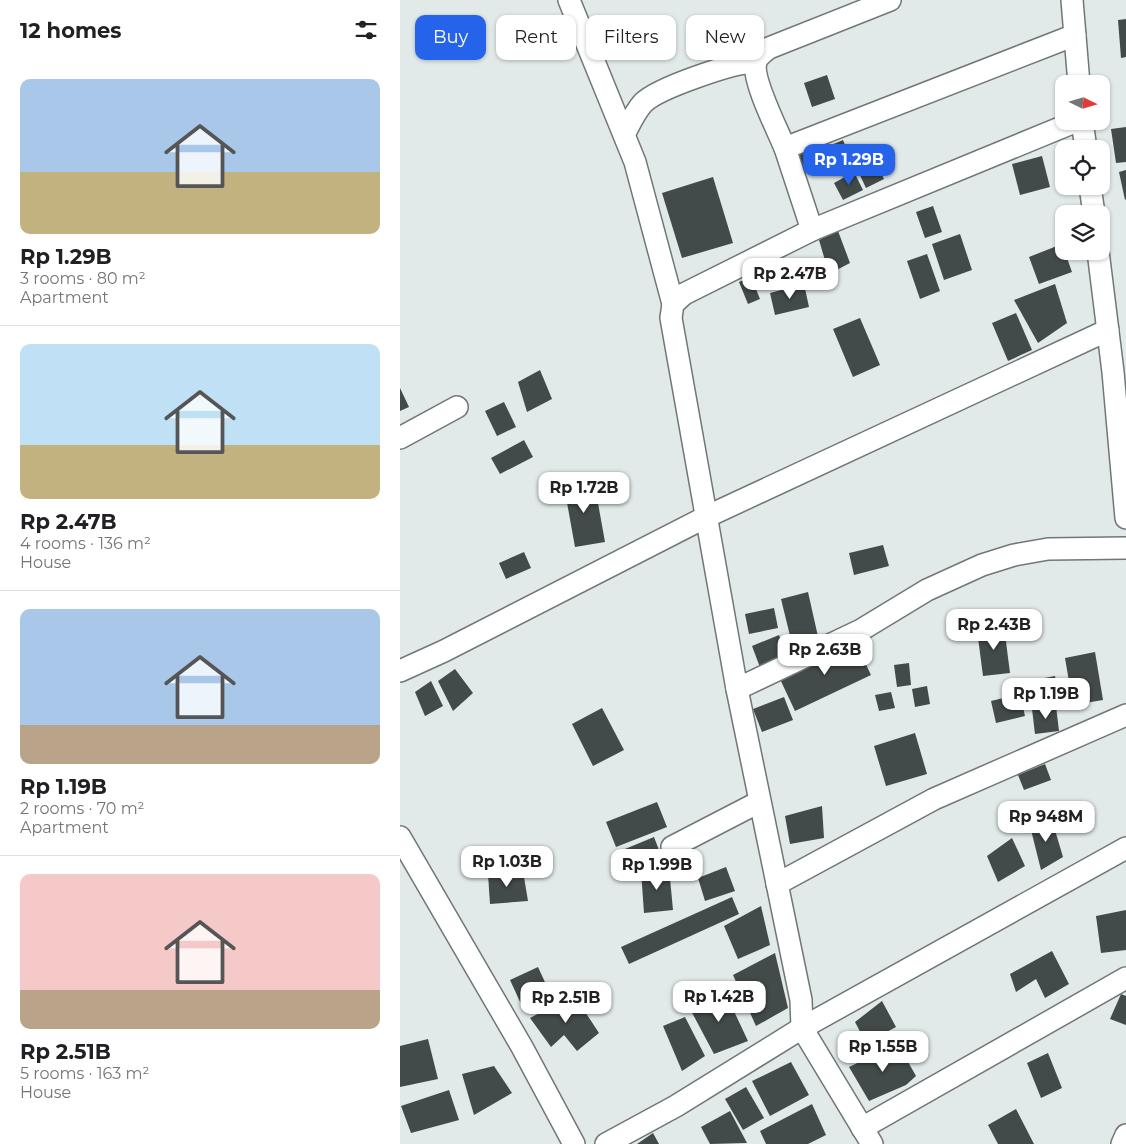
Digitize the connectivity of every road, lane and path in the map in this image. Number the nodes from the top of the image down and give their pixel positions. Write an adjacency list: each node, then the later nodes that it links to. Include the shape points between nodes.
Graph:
1 (569, 0): 8 (street)
2 (890, 0): 5 (street, via 769,48)
3 (1072, 0): 4 (street)
4 (1075, 35): 6 (street); 9 (street)
5 (755, 62): 8 (street, via 730,66 677,85 644,102); 9 (street, via 761,93)
6 (1078, 75)
7 (1056, 130): 10 (street)
8 (625, 133): 12 (street)
9 (785, 148): 10 (street)
10 (812, 230): 12 (street, via 706,282)
11 (1099, 260): 13 (street)
12 (673, 304): 16 (street, via 671,318)
13 (1108, 330): 16 (street); 17 (street)
14 (456, 406): 15 (street)
15 (400, 438)
16 (706, 517): 19 (street); 20 (street)
17 (1126, 518)
18 (1126, 548): 20 (street, via 1048,549 982,565 927,590 862,630)
19 (400, 671)
20 (737, 689): 22 (street)
21 (1126, 715): 26 (street, via 934,799)
22 (759, 802): 24 (street); 26 (street)
23 (400, 837): 31 (street, via 517,1038)
24 (672, 847)
25 (1126, 848): 28 (street)
26 (777, 884): 28 (street, via 801,1000)
27 (1126, 978): 30 (street)
28 (802, 1028): 30 (street); 32 (street, via 676,1106)
29 (1126, 1135): 33 (street)
30 (867, 1136)
31 (574, 1144)
32 (606, 1144)
33 (1122, 1144)

